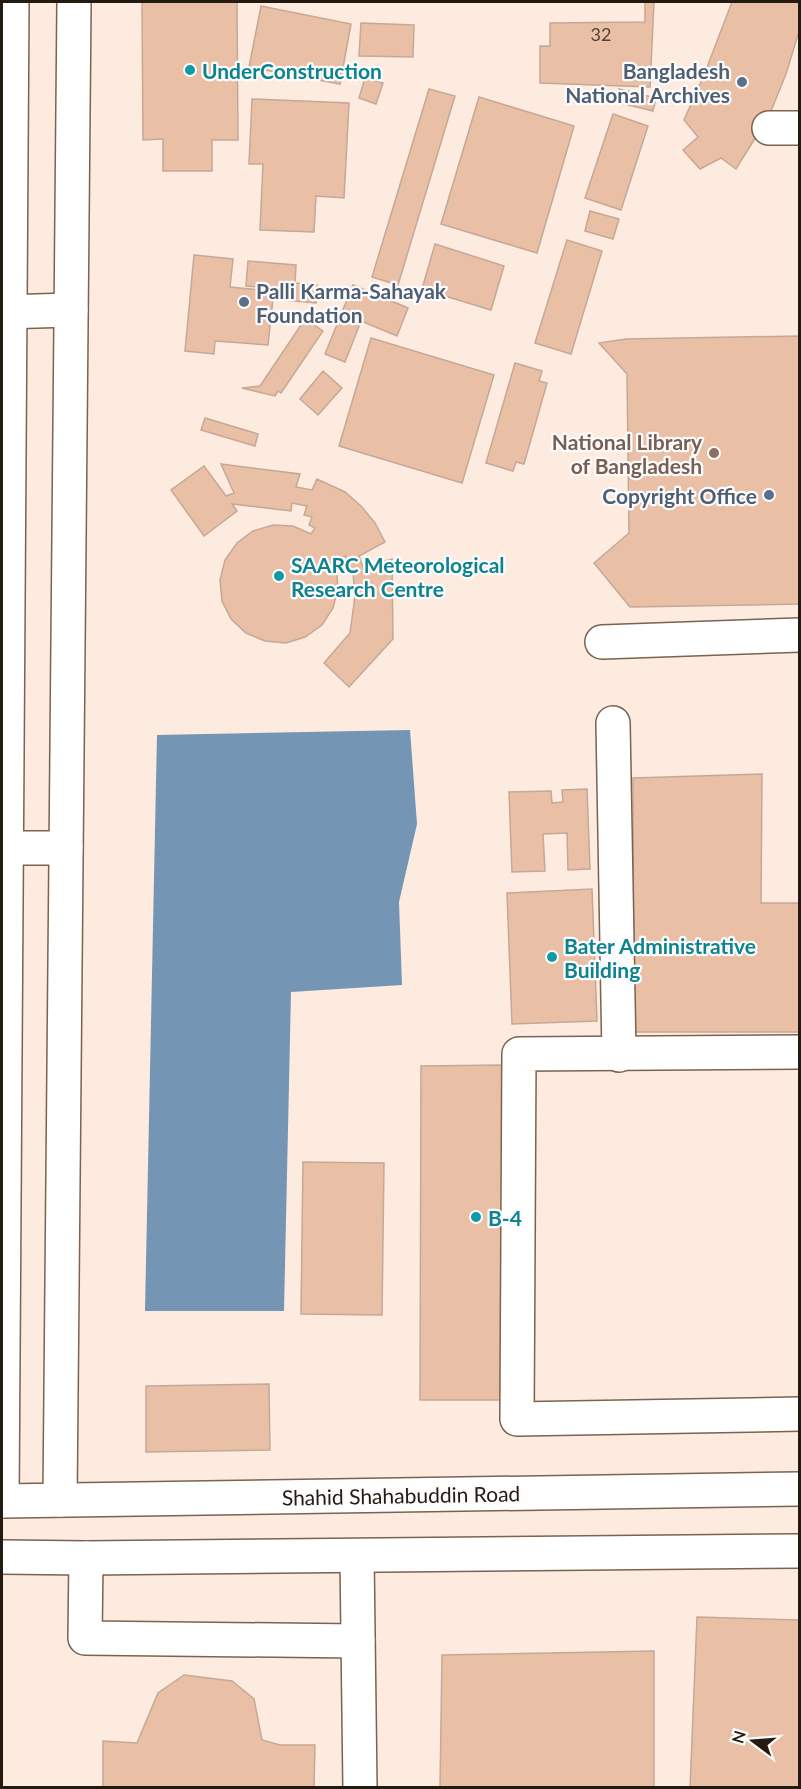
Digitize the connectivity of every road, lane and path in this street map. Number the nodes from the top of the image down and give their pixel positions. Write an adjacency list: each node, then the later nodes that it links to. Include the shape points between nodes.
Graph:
1 (12, 2): 4 (street)
2 (74, 2): 3 (street)
3 (71, 310): 4 (street); 9 (street)
4 (6, 312): 8 (street)
5 (800, 635): 6 (street)
6 (602, 642)
7 (613, 723): 11 (street)
8 (4, 848): 9 (street); 15 (street)
9 (66, 848): 14 (street)
10 (800, 1052): 11 (street)
11 (619, 1055): 12 (street, via 519,1054 517,1419)
12 (800, 1414)
13 (800, 1489): 14 (street, Shahid Shahabuddin Road)
14 (60, 1500): 15 (street, Shahid Shahabuddin Road)
15 (2, 1501)
16 (800, 1551): 17 (street)
17 (357, 1556): 19 (street); 20 (street)
18 (2, 1557): 19 (street)
19 (86, 1558): 20 (street, via 85,1638)
20 (358, 1641): 21 (street)
21 (360, 1788)

